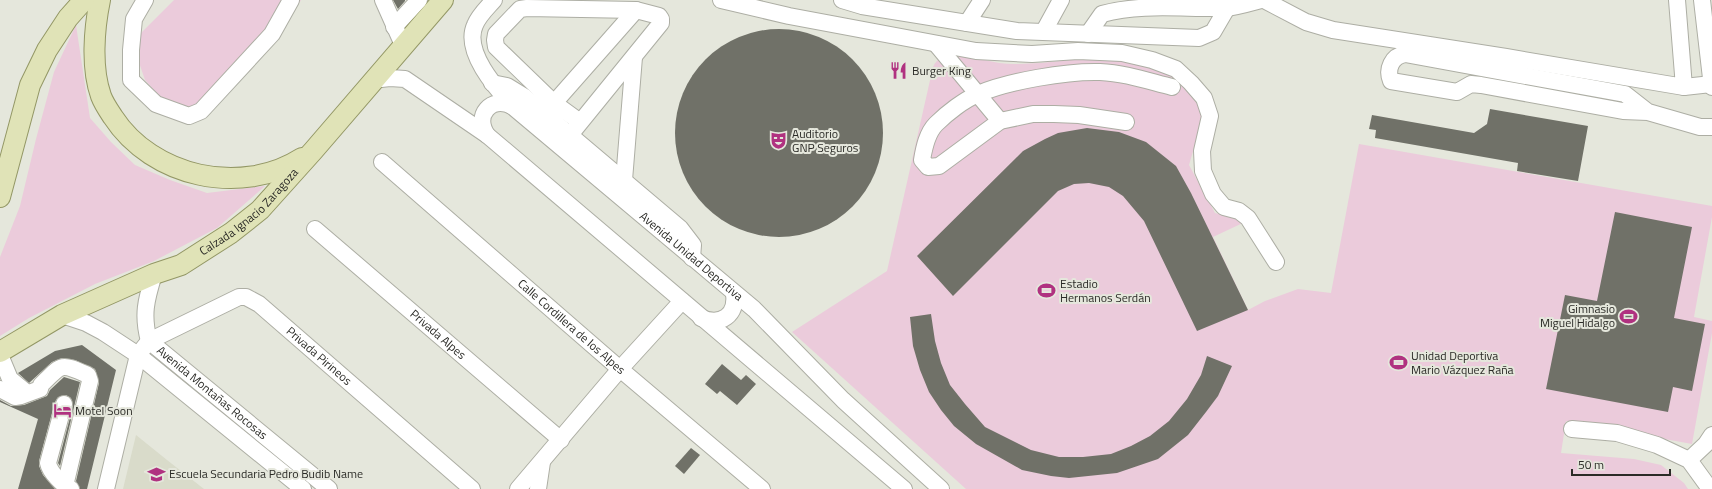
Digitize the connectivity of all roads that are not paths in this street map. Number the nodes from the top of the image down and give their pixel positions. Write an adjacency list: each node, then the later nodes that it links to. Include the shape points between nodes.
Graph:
1 (84, 0): 49 (main road, via 68,18 47,50 30,86)
2 (100, 0): 46 (main road, via 96,58 101,97 117,124 140,147 184,171 234,178 262,174 284,167)
3 (145, 0): 4 (street, via 134,19 131,80 156,104 190,116 201,111 272,34)
4 (291, 0)
5 (383, 0): 23 (street)
6 (419, 0): 23 (street)
7 (443, 0): 21 (main road, Calzada Ignacio Zaragoza)
8 (454, 0): 21 (main road)
9 (494, 0): 17 (street, Avenida Unidad Deportiva)
10 (721, 0): 28 (street, via 789,16)
11 (842, 0): 18 (street, via 862,6)
12 (982, 0): 22 (street)
13 (1061, 0): 24 (street)
14 (1263, 0): 19 (street); 35 (street, via 1306,22 1333,30)
15 (1702, 3): 16 (street); 26 (street)
16 (1677, 5): 27 (street)
17 (483, 6): 32 (street, Avenida Unidad Deportiva, via 472,37 478,56)
18 (896, 6): 22 (street)
19 (1227, 8): 25 (street, via 1139,7 1118,10 1102,14); 25 (street, via 1213,32 1199,38)
20 (636, 10): 30 (street, via 656,14 661,23); 38 (street); 38 (street, via 520,9 496,34 496,47)
21 (427, 18): 29 (main road, Calzada Ignacio Zaragoza)
22 (967, 23): 24 (street, via 1017,31)
23 (394, 26): 29 (street)
24 (1044, 31): 25 (street)
25 (1088, 34)
26 (1706, 37): 27 (street); 33 (street)
27 (1680, 42): 35 (street)
28 (936, 44): 36 (street); 52 (street, via 999,53 1122,53 1176,69 1204,98 1210,116 1202,151 1203,171 1213,194 1224,207 1239,211 1248,218)
29 (403, 45): 31 (main road, Calzada Ignacio Zaragoza)
30 (634, 56): 41 (street); 48 (street)
31 (372, 80): 44 (street, via 405,79); 46 (main road, Calzada Ignacio Zaragoza)
32 (492, 83): 37 (street, Avenida Unidad Deportiva); 38 (street, via 508,86)
33 (1712, 86): 35 (street)
34 (1172, 87): 36 (street, via 1132,76 1081,72 1022,81)
35 (1684, 87)
36 (978, 94): 40 (street); 40 (street, via 935,124 925,146 922,160 924,164 928,167 939,166)
37 (512, 106): 44 (street, via 499,103 486,109 482,122); 51 (street, Avenida Unidad Deportiva)
38 (549, 109): 41 (street); 45 (street)
39 (1648, 112): 39 (street, via 1472,84 1457,92 1391,81 1388,76 1393,59 1397,55 1405,54 1625,94); 43 (street, via 1700,127)
40 (1000, 121): 42 (street, via 1033,114 1054,114)
41 (580, 122): 45 (street)
42 (1126, 122)
43 (1712, 127)
44 (487, 135): 55 (street)
45 (570, 135): 48 (street)
46 (313, 151): 53 (main road, Calzada Ignacio Zaragoza, via 260,210 231,233 182,265)
47 (382, 162): 62 (street, Calle Cordillera de los Alpes)
48 (624, 180): 51 (street, via 690,239 693,245)
49 (0, 197)
50 (315, 229): 69 (street, Privada Alpes)
51 (692, 258): 54 (street, Avenida Unidad Deportiva)
52 (1276, 262)
53 (154, 274): 56 (main road, Calzada Ignacio Zaragoza); 58 (street, Avenida Montañas Rocosas, via 145,308 144,324)
54 (734, 293): 57 (street, via 735,302 727,317 719,321); 81 (street, Avenida Unidad Deportiva, via 754,309 843,400)
55 (682, 301): 57 (street); 62 (street)
56 (62, 315): 59 (main road, Calzada Ignacio Zaragoza); 61 (street, Avenida Montañas Rocosas, via 104,332)
57 (701, 318): 80 (street)
58 (149, 341): 61 (street); 75 (street, Avenida Montañas Rocosas); 76 (street, Privada Pirineos, via 239,297 253,300)
59 (0, 352)
60 (0, 355): 64 (street, via 10,379)
61 (138, 355): 73 (street); 74 (street, Avenida Montañas Rocosas)
62 (620, 369): 69 (street); 79 (street, Calle Cordillera de los Alpes)
63 (0, 389): 64 (street, via 15,397)
64 (34, 391): 65 (street); 66 (street, via 61,366 88,375 90,382)
65 (64, 404): 66 (street); 72 (street, via 48,463)
66 (83, 412): 72 (street)
67 (1572, 429): 70 (street, via 1617,433 1657,445)
68 (1712, 435): 70 (street)
69 (561, 440): 71 (street)
70 (1690, 460): 82 (street)
71 (542, 462): 77 (street); 78 (street)
72 (68, 487)
73 (106, 489)
74 (303, 489)
75 (329, 489)
76 (472, 489)
77 (518, 489)
78 (538, 489)
79 (762, 489)
80 (904, 489)
81 (941, 489)
82 (1710, 489)

